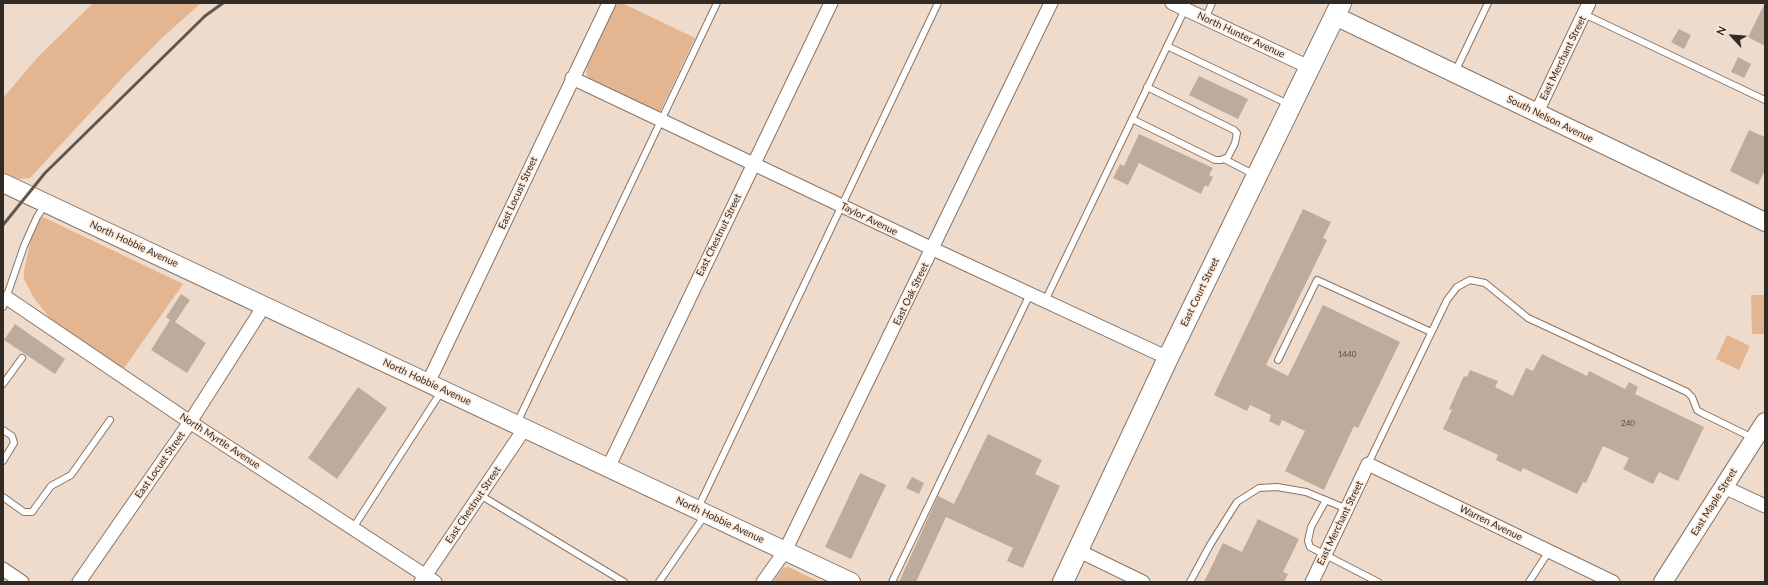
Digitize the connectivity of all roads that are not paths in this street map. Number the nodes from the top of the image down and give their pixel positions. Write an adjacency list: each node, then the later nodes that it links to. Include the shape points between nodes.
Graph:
1 (609, 3): 16 (street, East Locust Street)
2 (717, 3): 22 (lane)
3 (831, 3): 24 (street, East Chestnut Street)
4 (938, 3): 28 (lane)
5 (1051, 3): 30 (street, East Oak Street)
6 (1172, 3): 9 (street, North Hunter Avenue)
7 (1212, 3): 12 (lane)
8 (1488, 3): 15 (lane)
9 (1185, 9): 12 (street, North Hunter Avenue); 13 (lane)
10 (1338, 9): 14 (main road, East Court Street); 15 (main road, South Nelson Avenue)
11 (1586, 9): 18 (lane); 20 (street, East Merchant Street)
12 (1205, 18): 14 (street, North Hunter Avenue)
13 (1167, 46): 17 (lane); 19 (lane)
14 (1310, 68): 19 (main road, East Court Street)
15 (1455, 73): 20 (main road, South Nelson Avenue)
16 (572, 78): 22 (street, Taylor Avenue); 40 (street, East Locust Street)
17 (1147, 87): 21 (lane); 23 (lane, via 1237,133 1235,143)
18 (1765, 100)
19 (1292, 106): 25 (main road, East Court Street)
20 (1537, 112): 29 (main road, South Nelson Avenue)
21 (1132, 119): 23 (lane, via 1215,160); 32 (lane)
22 (661, 120): 24 (street, Taylor Avenue); 44 (lane)
23 (1224, 160): 25 (lane)
24 (754, 163): 28 (street, Taylor Avenue); 49 (street, East Chestnut Street)
25 (1257, 176): 37 (main road, East Court Street)
26 (3, 183): 27 (main road, North Hobbie Avenue)
27 (46, 203): 33 (lane, via 24,246); 34 (main road, North Hobbie Avenue)
28 (842, 206): 30 (street, Taylor Avenue); 56 (lane)
29 (1764, 221)
30 (933, 249): 31 (street, Taylor Avenue); 59 (street, East Oak Street)
31 (1030, 294): 32 (street, Taylor Avenue); 70 (lane)
32 (1045, 301): 37 (street, Taylor Avenue)
33 (5, 302): 42 (street, North Myrtle Avenue)
34 (264, 306): 40 (main road, North Hobbie Avenue); 42 (street, East Locust Street)
35 (1431, 332): 38 (lane, via 1317,280); 46 (lane, via 1445,303 1457,287 1470,280 1481,281 1492,287 1528,318 1687,392 1697,410); 48 (lane)
36 (22, 358): 39 (lane)
37 (1168, 358): 58 (main road, East Court Street)
38 (1278, 360)
39 (3, 384)
40 (435, 386): 44 (main road, North Hobbie Avenue); 57 (lane)
41 (110, 420): 52 (lane, via 71,475 50,486 32,512 24,512)
42 (190, 422): 57 (street, North Myrtle Avenue); 65 (street, East Locust Street)
43 (1765, 422): 46 (main road, East Maple Street)
44 (521, 426): 49 (main road, North Hobbie Avenue); 51 (street, East Chestnut Street)
45 (3, 430): 47 (lane, via 12,436 14,443)
46 (1754, 439): 50 (main road, East Maple Street)
47 (3, 461)
48 (1368, 464): 55 (street, East Merchant Street); 60 (street, Warren Avenue)
49 (608, 468): 56 (main road, North Hobbie Avenue)
50 (1724, 487): 54 (street); 78 (main road, East Maple Street)
51 (480, 495): 63 (street, East Chestnut Street); 66 (lane)
52 (3, 497)
53 (1326, 500): 55 (lane); 61 (lane, via 1311,527 1308,541 1310,547); 73 (lane, via 1306,492 1277,487 1259,488 1237,502)
54 (1765, 506)
55 (1347, 509): 61 (street, East Merchant Street)
56 (702, 512): 59 (main road, North Hobbie Avenue); 67 (lane)
57 (353, 528): 63 (street, North Myrtle Avenue)
58 (1077, 550): 71 (main road, East Court Street); 72 (street)
59 (786, 551): 68 (street, East Oak Street); 69 (main road, North Hobbie Avenue)
60 (1549, 551): 76 (lane); 77 (street, Warren Avenue)
61 (1324, 556): 74 (street, East Merchant Street); 75 (lane)
62 (3, 569): 64 (street)
63 (427, 580)
64 (22, 582)
65 (79, 582)
66 (624, 582)
67 (659, 582)
68 (764, 582)
69 (851, 582)
70 (892, 582)
71 (1063, 582)
72 (1143, 582)
73 (1190, 582)
74 (1312, 582)
75 (1378, 582)
76 (1529, 582)
77 (1614, 582)
78 (1663, 582)

